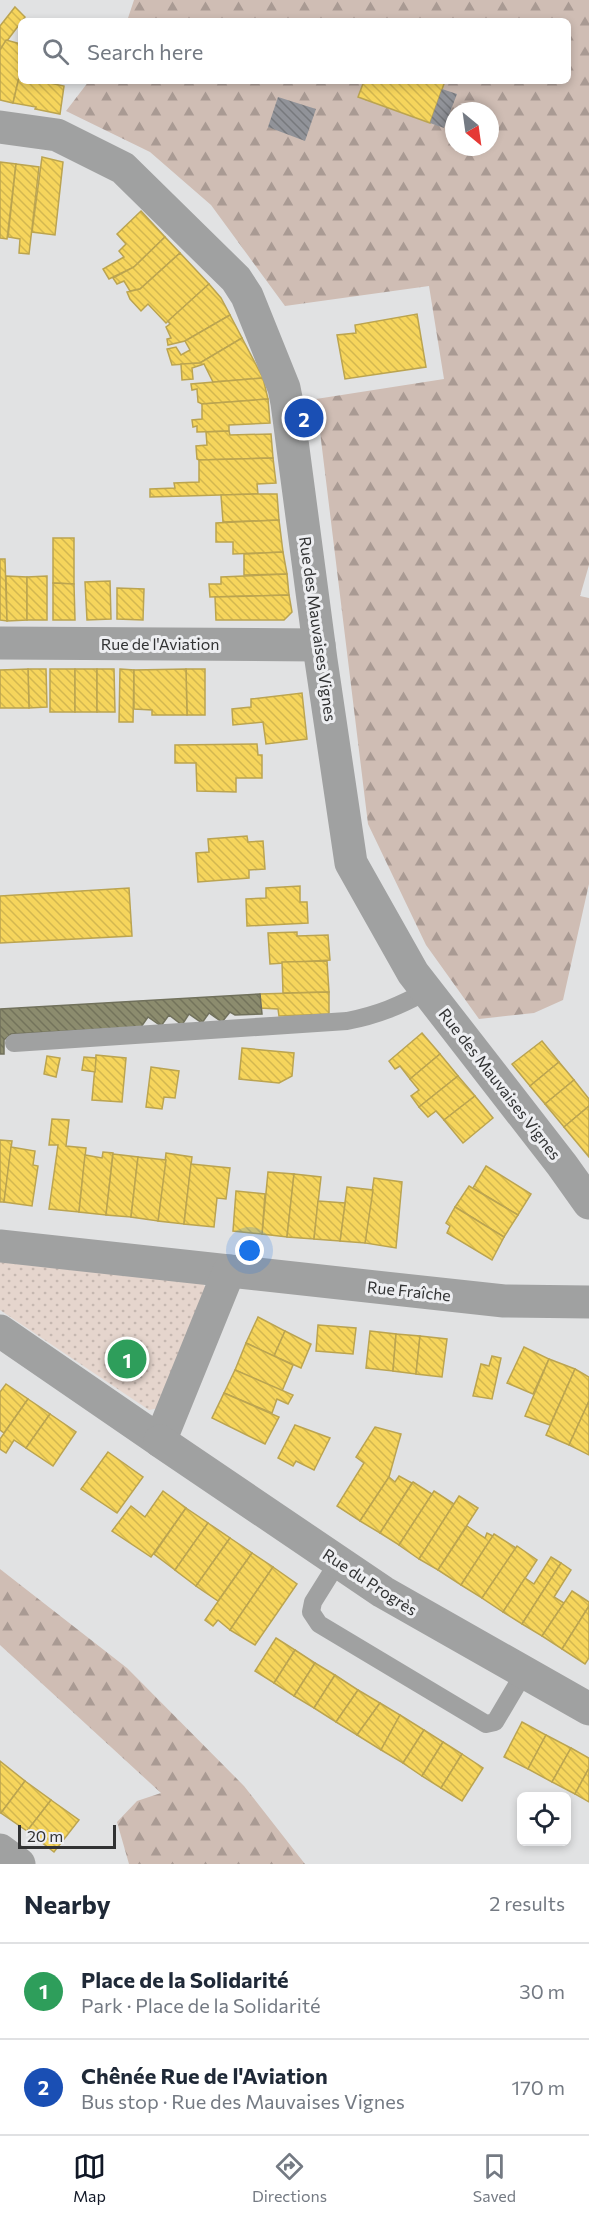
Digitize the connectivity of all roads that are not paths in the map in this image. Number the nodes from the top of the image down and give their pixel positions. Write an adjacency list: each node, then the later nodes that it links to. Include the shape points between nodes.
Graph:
1 (0, 127): 3 (street, Rue des Mauvaises Vignes, via 57,135 123,168 236,279 247,296 284,388)
2 (0, 643): 3 (street, Rue de l'Aviation)
3 (319, 645): 4 (street, Rue des Mauvaises Vignes, via 351,863)
4 (427, 991): 5 (lane, via 375,1016 347,1021); 6 (street, Rue des Mauvaises Vignes)
5 (14, 1043)
6 (589, 1203)
7 (0, 1246): 8 (street, Rue Fraîche)
8 (229, 1271): 9 (street, Rue Fraîche, via 504,1301); 11 (street)
9 (589, 1302)
10 (0, 1331): 11 (street, Rue du Progrès)
11 (160, 1441): 12 (street, Rue du Progrès)
12 (339, 1562): 13 (street, Rue du Progrès, via 382,1592); 13 (lane, via 313,1602 311,1612 319,1624 486,1724 495,1722)
13 (524, 1673): 14 (street, Rue du Progrès)
14 (589, 1709)
15 (0, 1850): 16 (street)
16 (19, 1864)

